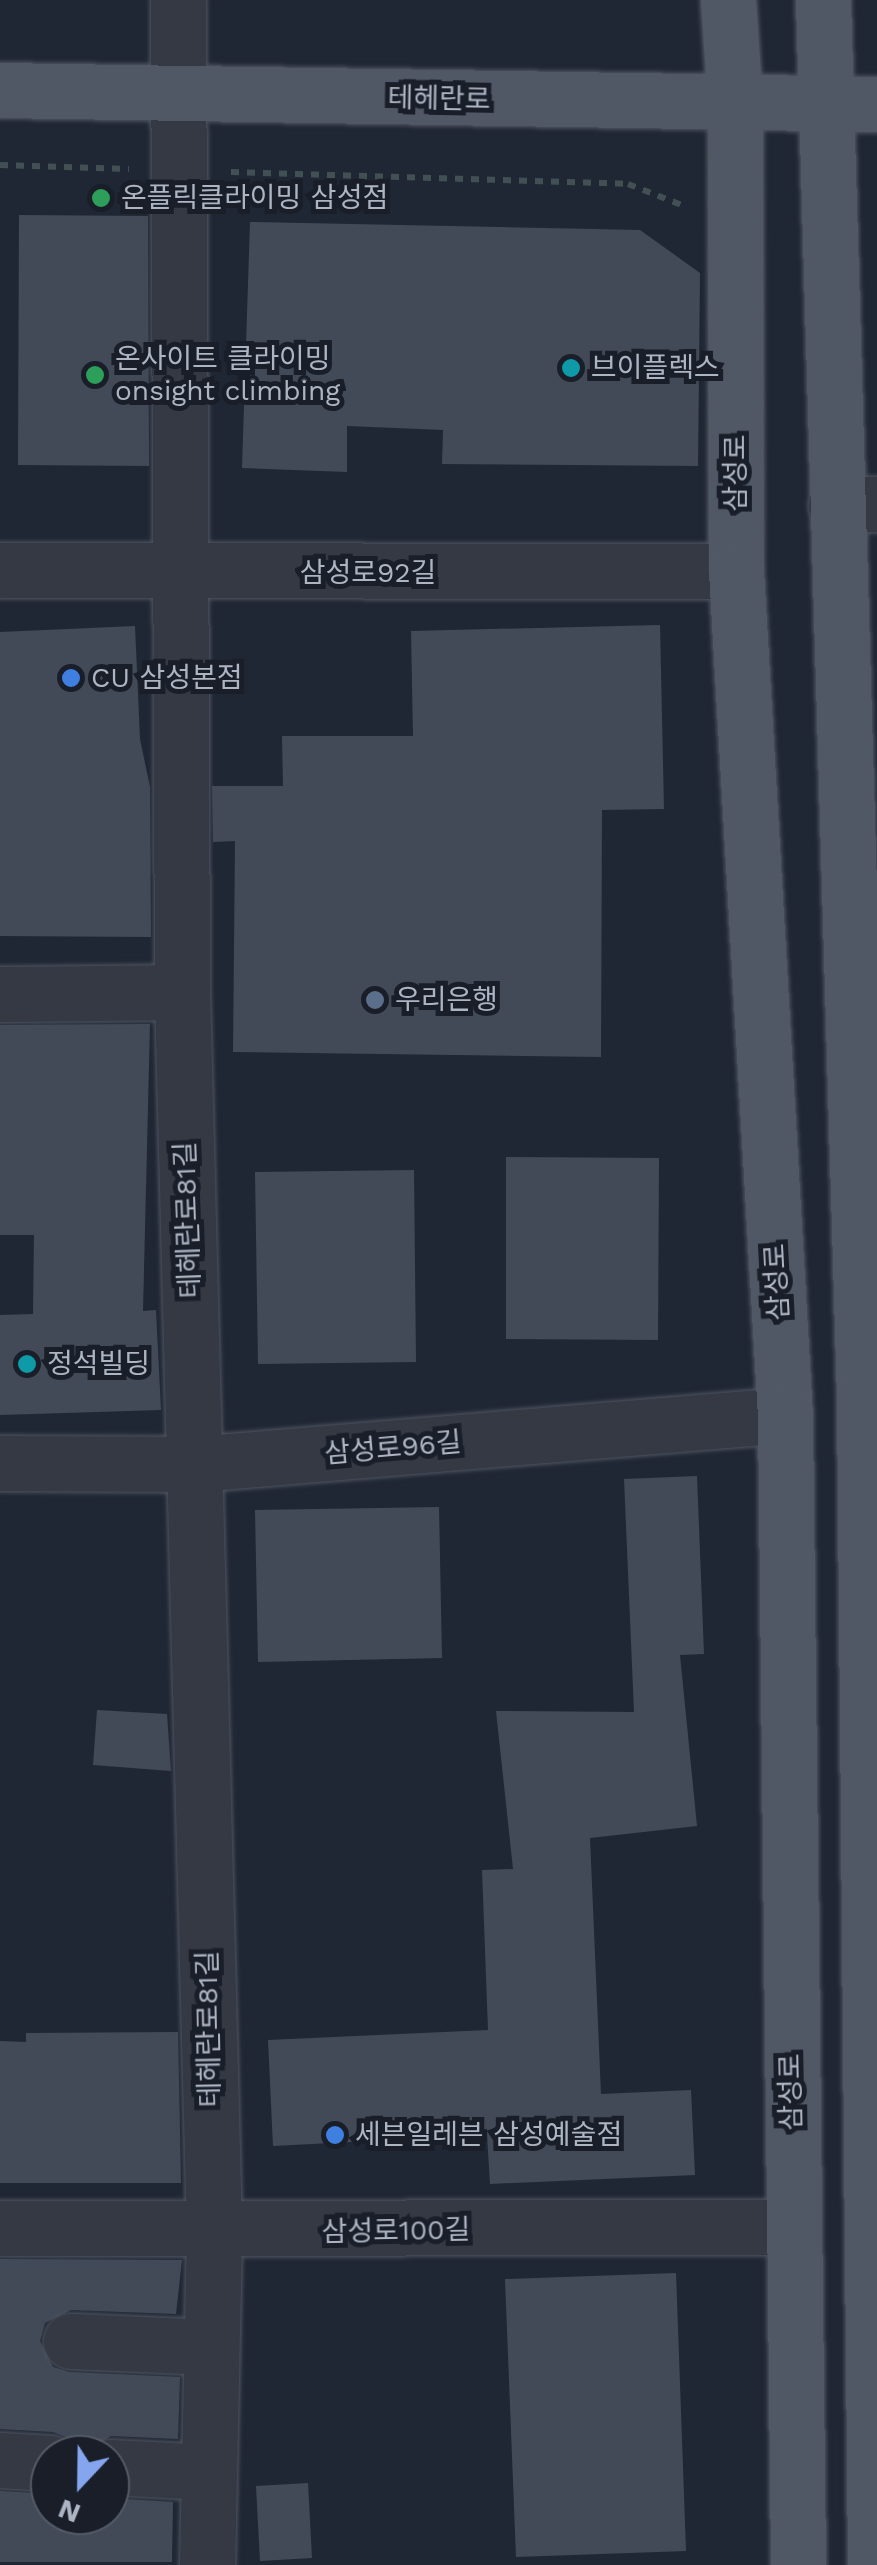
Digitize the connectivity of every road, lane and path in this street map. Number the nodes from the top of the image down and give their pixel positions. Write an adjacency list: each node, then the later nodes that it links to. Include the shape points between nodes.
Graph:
1 (178, 0): 5 (street, 테헤란로81길)
2 (728, 0): 6 (main road, 삼성로)
3 (822, 0): 7 (main road)
4 (0, 90): 5 (main road, 테헤란로)
5 (178, 93): 6 (main road, 테헤란로); 9 (street, 테헤란로81길)
6 (736, 104): 7 (main road, 테헤란로); 13 (main road, 삼성로)
7 (852, 104): 11 (main road)
8 (0, 165): 9 (path)
9 (178, 170): 10 (path, via 628,184); 14 (street, 테헤란로81길)
10 (694, 210)
11 (856, 504): 17 (main road)
12 (0, 570): 14 (street, 삼성로92길)
13 (736, 572): 14 (street, 삼성로92길); 18 (main road, 삼성로)
14 (178, 574): 15 (street, 테헤란로81길)
15 (182, 992): 16 (street); 20 (street, 테헤란로81길)
16 (0, 994)
17 (871, 1400): 21 (main road)
18 (784, 1415): 20 (street, 삼성로96길); 22 (main road, 삼성로)
19 (0, 1464): 20 (street, 삼성로96길)
20 (195, 1464): 24 (street, 테헤란로81길)
21 (873, 2220): 33 (main road)
22 (792, 2227): 24 (street, 삼성로100길); 32 (main road, 삼성로)
23 (0, 2228): 24 (street, 삼성로100길)
24 (214, 2233): 26 (street, 테헤란로81길)
25 (71, 2341): 26 (street)
26 (211, 2346): 30 (street, 테헤란로81길)
27 (0, 2460): 28 (street)
28 (30, 2462)
29 (130, 2468): 30 (street)
30 (208, 2472): 31 (street, 테헤란로81길)
31 (206, 2565)
32 (798, 2565)
33 (875, 2565)

